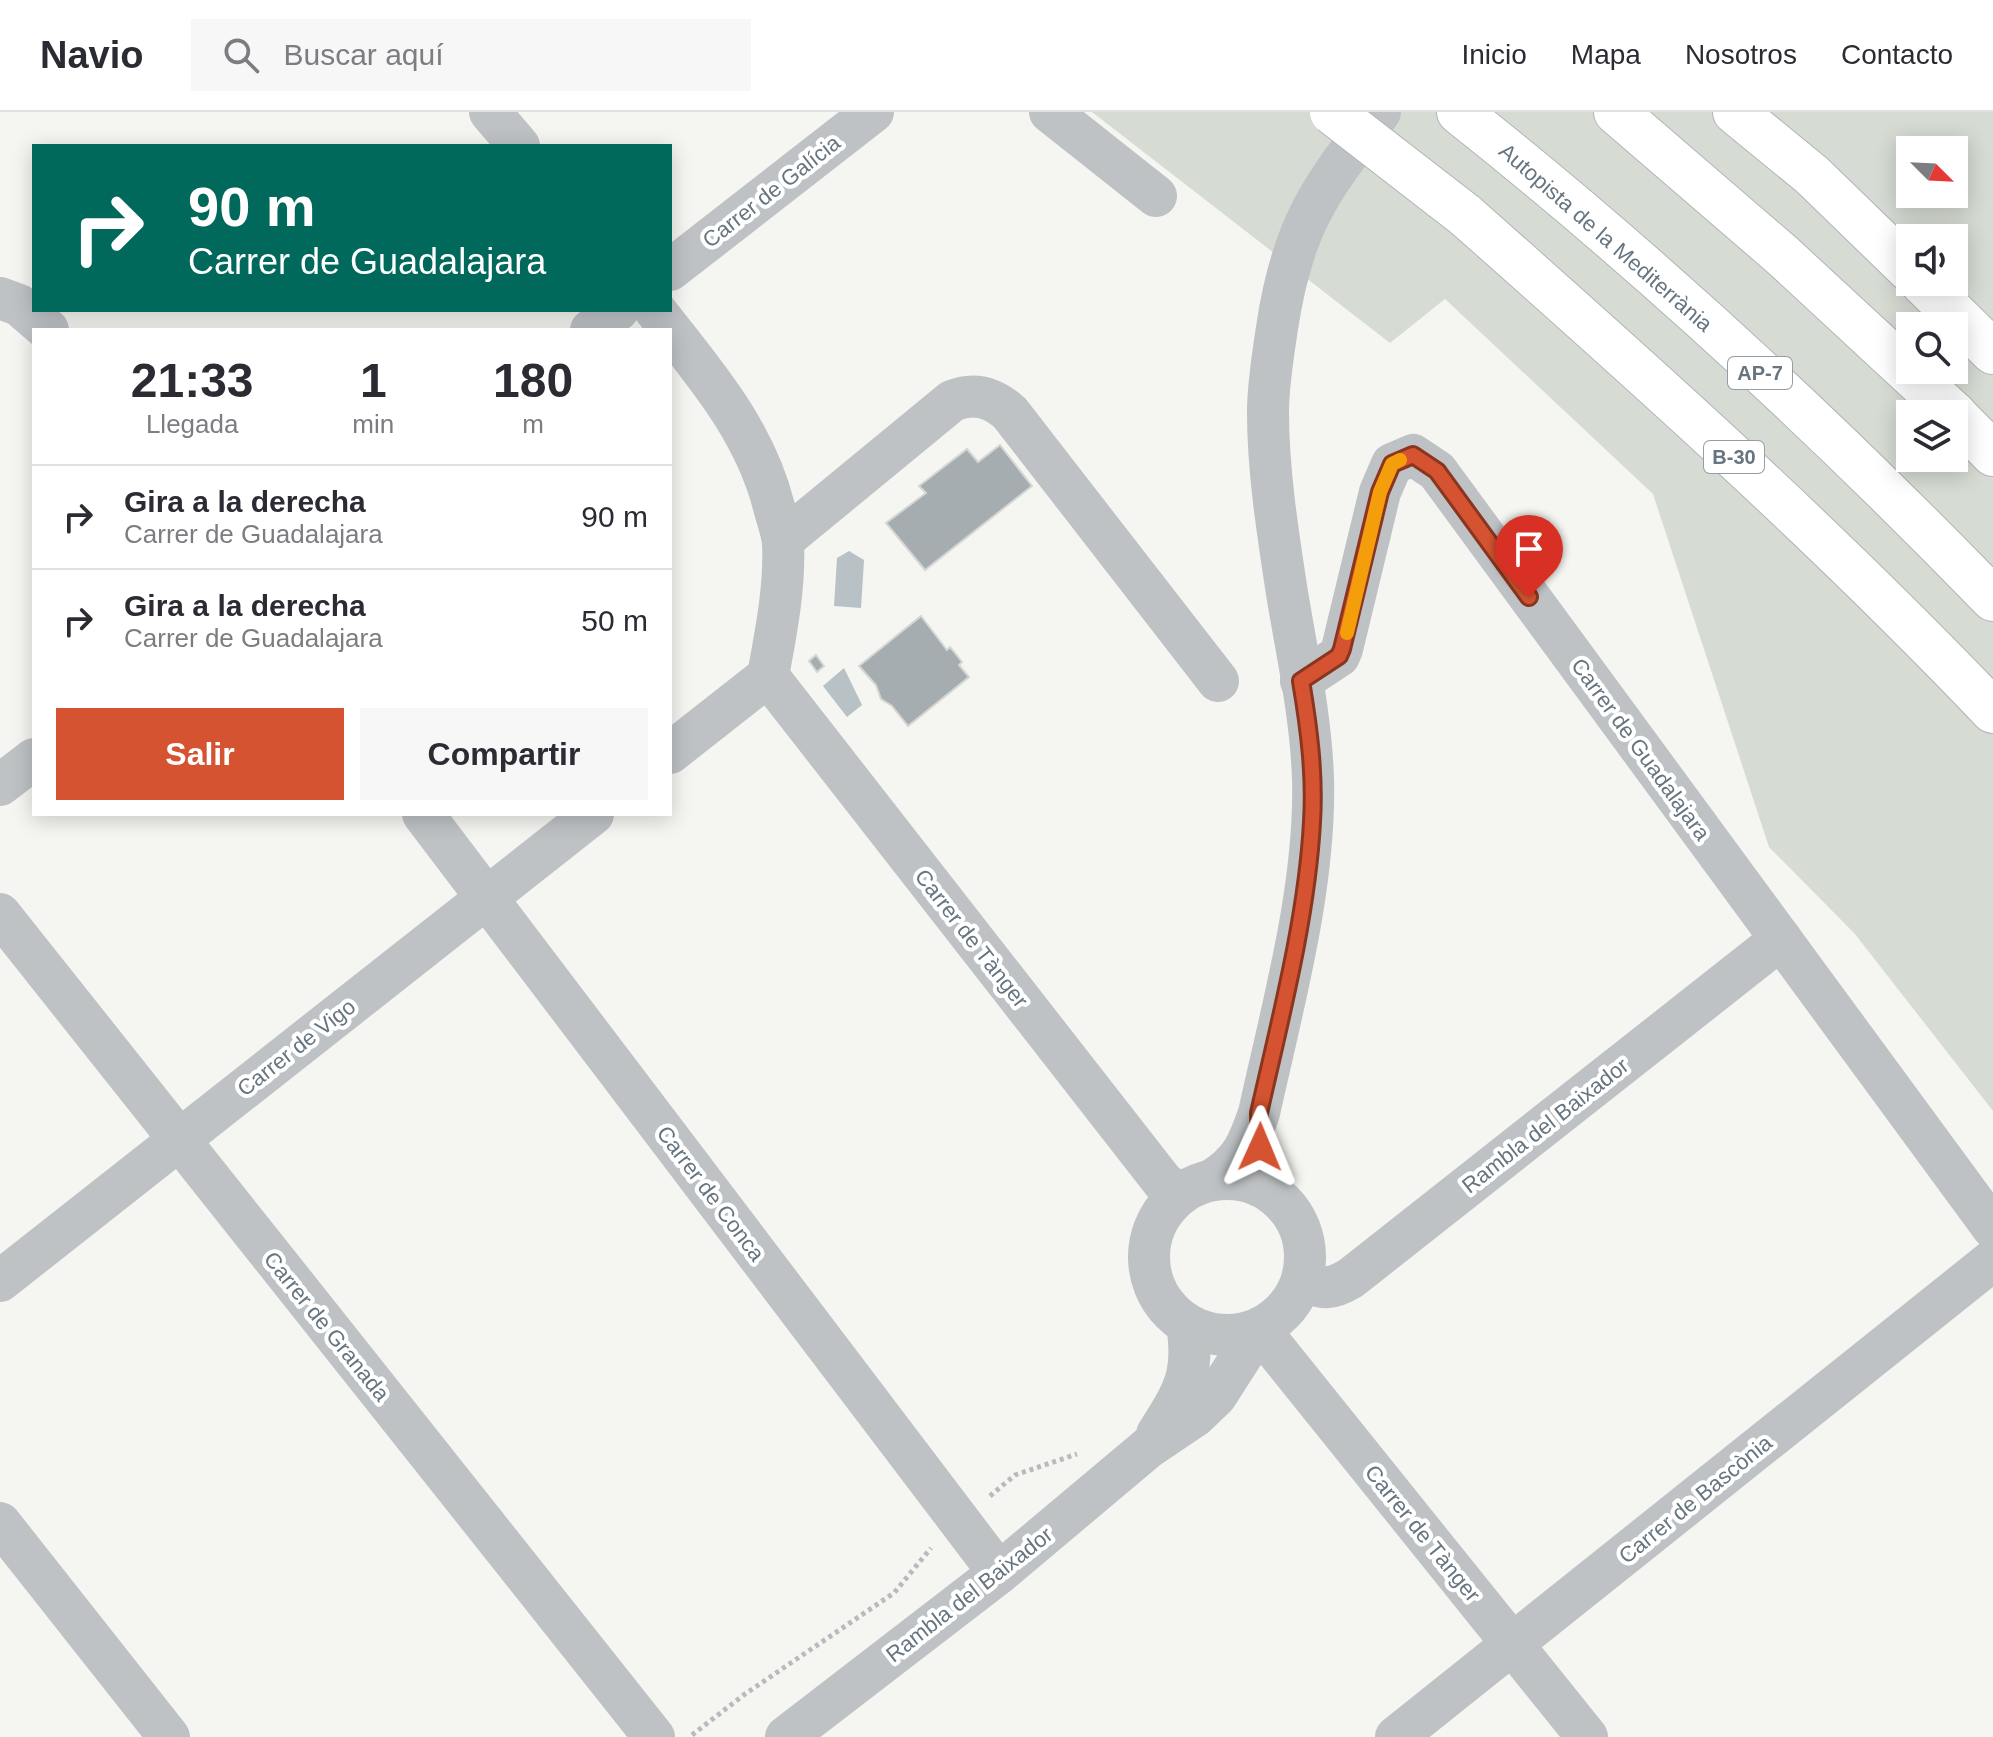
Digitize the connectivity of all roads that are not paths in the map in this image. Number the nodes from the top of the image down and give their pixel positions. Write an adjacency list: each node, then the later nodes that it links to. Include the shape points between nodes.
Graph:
1 (490, 112): 9 (street)
2 (873, 112): 12 (street, Carrer de Galícia)
3 (1050, 112): 10 (street)
4 (1332, 112): 30 (highway, B-30, bridge, via 1465,215 1758,479)
5 (1380, 112): 29 (street, via 1310,212 1285,285 1273,358 1270,449)
6 (1459, 112): 26 (highway, Autopista de la Mediterrània / AP-7, via 1653,272)
7 (1616, 112): 22 (highway)
8 (1735, 112): 11 (highway, via 1812,175)
9 (517, 144)
10 (1156, 196)
11 (1896, 256)
12 (672, 268)
13 (1936, 296): 21 (highway)
14 (0, 298): 17 (street, via 19,305)
15 (615, 312): 18 (street)
16 (657, 312): 19 (street)
17 (46, 328)
18 (594, 328)
19 (669, 328)
20 (672, 332): 25 (street, via 752,444)
21 (1993, 352)
22 (1939, 400)
23 (1968, 428): 24 (highway)
24 (1993, 454)
25 (783, 540): 27 (street, via 781,606); 28 (street, via 952,401 981,396 1010,413)
26 (1993, 599)
27 (768, 676): 31 (street); 41 (street, Carrer de Tànger, via 1163,1182 1171,1188)
28 (1218, 681)
29 (1301, 681): 38 (street, Carrer de Guadalajara, via 1339,656 1380,492 1392,464 1413,455 1437,471); 39 (street, via 1309,727 1312,823 1304,894)
30 (1993, 711)
31 (672, 751)
32 (32, 761): 33 (street)
33 (0, 785)
34 (425, 816): 36 (street, Carrer de Conca)
35 (590, 816): 36 (street, Carrer de Vigo)
36 (487, 897): 40 (street, Carrer de Vigo); 51 (street, Carrer de Conca)
37 (0, 914): 40 (street, Carrer de Granada)
38 (1781, 939): 43 (street, Carrer de Guadalajara); 45 (street, Rambla del Baixador, via 1351,1278 1324,1288)
39 (1259, 1113): 41 (street, via 1237,1162); 42 (street, via 1266,1175)
40 (179, 1140): 46 (street, Carrer de Vigo); 54 (street, Carrer de Granada)
41 (1198, 1186): 42 (street, via 1235,1180 1265,1188); 47 (street, via 1167,1206 1150,1246 1155,1287 1169,1310)
42 (1286, 1205): 45 (street, via 1305,1250)
43 (1993, 1228)
44 (1993, 1260): 52 (street, Carrer de Bascònia)
45 (1303, 1277): 48 (street, via 1284,1312)
46 (0, 1281)
47 (1187, 1324): 48 (street, via 1205,1333 1232,1336); 49 (street, Rambla del Baixador, via 1188,1377)
48 (1259, 1329): 49 (street, Rambla del Baixador, via 1216,1396); 52 (street, Carrer de Tànger)
49 (1149, 1447): 51 (street, Rambla del Baixador)
50 (0, 1523): 53 (street)
51 (999, 1573): 55 (street, Rambla del Baixador)
52 (1513, 1645): 56 (street, Carrer de Bascònia); 57 (street, Carrer de Tànger)
53 (169, 1737)
54 (654, 1737)
55 (786, 1737)
56 (1396, 1737)
57 (1587, 1737)

